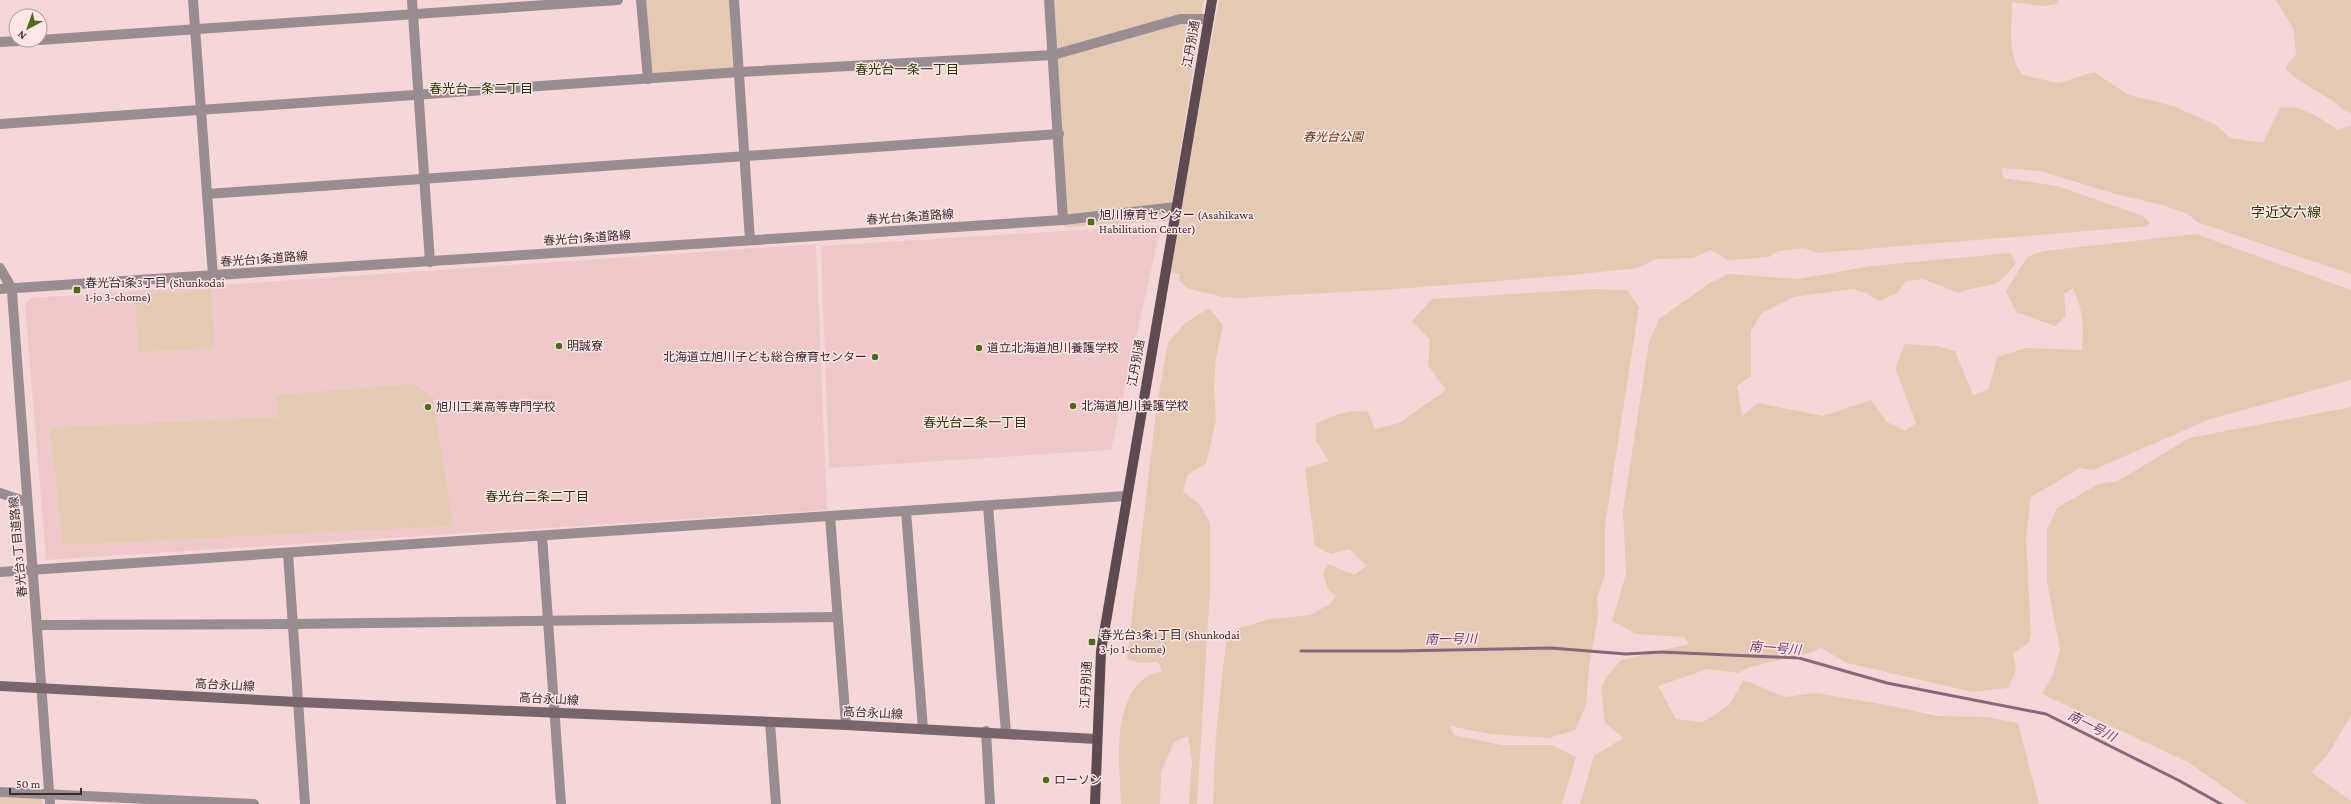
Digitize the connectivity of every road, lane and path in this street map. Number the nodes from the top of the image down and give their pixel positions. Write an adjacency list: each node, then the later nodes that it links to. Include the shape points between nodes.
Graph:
1 (193, 0): 10 (street)
2 (412, 0): 8 (street)
3 (618, 0): 8 (street)
4 (641, 0): 14 (street)
5 (734, 0): 13 (street)
6 (1050, 0): 12 (street)
7 (1212, 0): 9 (main road, 江丹別通)
8 (413, 14): 10 (street); 15 (street)
9 (1209, 19): 12 (street, via 1180,19); 22 (main road, 江丹別通)
10 (195, 30): 11 (street); 16 (street)
11 (48, 39)
12 (1053, 55): 13 (street); 18 (street)
13 (740, 72): 14 (street); 19 (street)
14 (648, 79): 15 (street)
15 (418, 95): 16 (street); 20 (street)
16 (201, 110): 17 (street); 21 (street)
17 (0, 124)
18 (1059, 134): 19 (street); 23 (street)
19 (744, 156): 20 (street); 24 (street)
20 (424, 179): 21 (street); 25 (street)
21 (207, 194): 27 (street)
22 (1176, 207): 23 (street, 春光台1条道路線); 31 (main road, 江丹別通)
23 (1063, 220): 24 (street, 春光台1条道路線)
24 (750, 240): 25 (street, 春光台1条道路線)
25 (430, 262): 27 (street, 春光台1条道路線)
26 (0, 268): 29 (street)
27 (213, 276): 29 (street, 春光台1条道路線)
28 (0, 289): 29 (street, 春光台1条道路線)
29 (12, 289): 32 (street, 春光台3丁目道路線)
30 (0, 493): 32 (street)
31 (1126, 496): 33 (street); 53 (main road, 江丹別通, via 1101,651)
32 (27, 502): 38 (street, 春光台3丁目道路線)
33 (988, 506): 34 (street); 52 (street)
34 (906, 511): 35 (street); 50 (street)
35 (830, 516): 36 (street); 40 (street)
36 (542, 536): 37 (street); 41 (street)
37 (288, 553): 38 (street); 42 (street)
38 (34, 570): 39 (street); 43 (street, 春光台3丁目道路線)
39 (0, 572)
40 (837, 617): 41 (street); 49 (street)
41 (548, 621): 42 (street); 47 (street)
42 (293, 624): 43 (street); 46 (street)
43 (37, 625): 45 (street, 春光台3丁目道路線)
44 (0, 686): 45 (street, 高台永山線)
45 (41, 689): 46 (street, 高台永山線); 55 (street, 春光台3丁目道路線)
46 (297, 702): 47 (street, 高台永山線); 57 (street)
47 (554, 712): 48 (street, 高台永山線); 58 (street)
48 (770, 722): 49 (street, 高台永山線); 59 (street)
49 (846, 724): 50 (street, 高台永山線)
50 (923, 729): 51 (street, 高台永山線)
51 (986, 731): 52 (street, 高台永山線); 60 (street)
52 (1006, 733): 53 (street, 高台永山線)
53 (1096, 739): 61 (main road, 江丹別通)
54 (0, 792): 55 (street)
55 (50, 799): 56 (street)
56 (254, 804)
57 (306, 804)
58 (561, 804)
59 (776, 804)
60 (990, 804)
61 (1095, 804)

